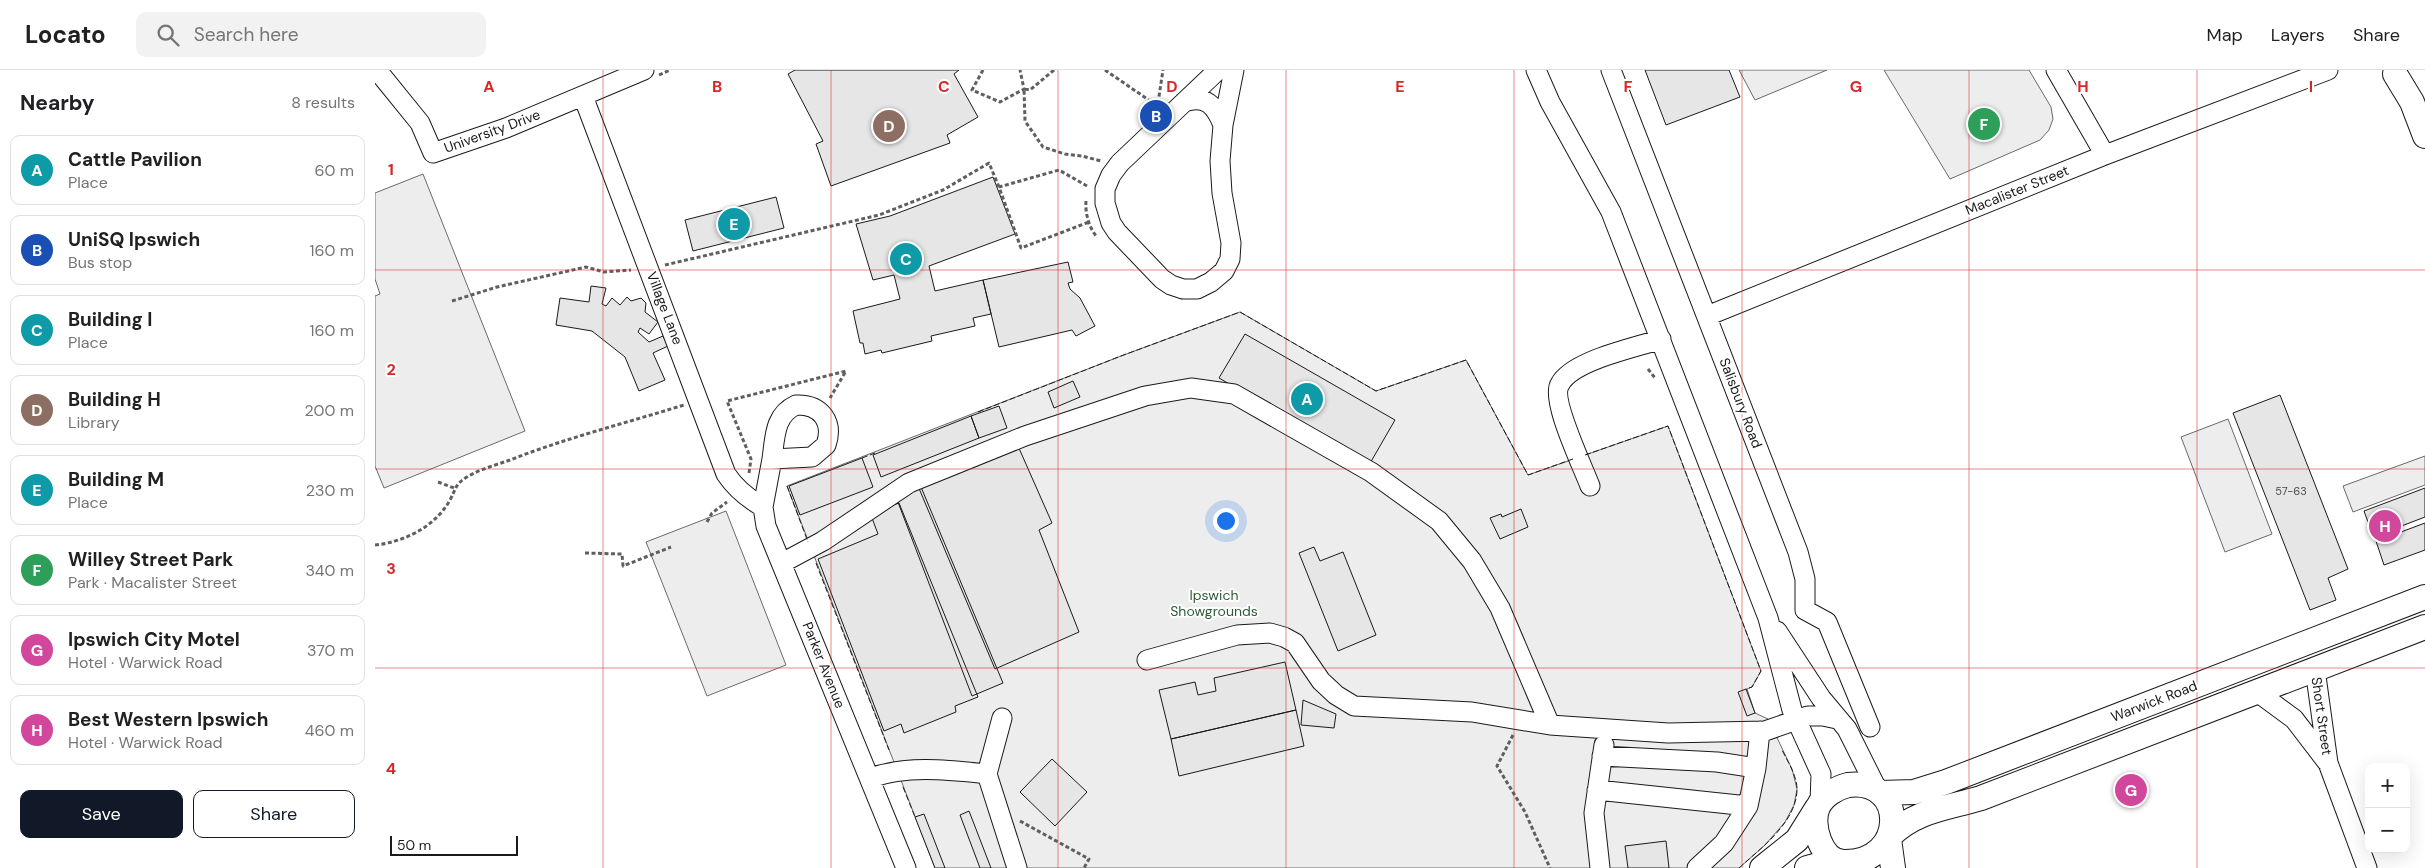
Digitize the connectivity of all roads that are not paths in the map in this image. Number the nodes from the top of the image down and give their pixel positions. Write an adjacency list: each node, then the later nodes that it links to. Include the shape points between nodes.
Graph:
1 (377, 70): 10 (street, University Drive, via 420,123 433,153 507,128)
2 (644, 70): 10 (street, University Drive)
3 (1218, 70): 11 (street)
4 (1234, 70): 12 (street)
5 (1535, 70): 16 (street, via 1611,212)
6 (1611, 70): 15 (street, Salisbury Road)
7 (2056, 70): 14 (street)
8 (2328, 70): 14 (street, Macalister Street)
9 (2397, 71): 13 (main road)
10 (583, 96): 19 (street, Village Lane, via 726,474 733,486)
11 (1184, 102): 12 (street, via 1207,101); 12 (street, via 1120,163 1105,189 1105,203 1117,232 1162,279 1183,290 1197,289 1211,282 1224,271 1230,258 1231,243 1221,193)
12 (1223, 125)
13 (2425, 136)
14 (2105, 154): 15 (street, Macalister Street)
15 (1707, 316): 31 (street, Salisbury Road, via 1798,552 1805,579 1805,610 1827,622)
16 (1661, 339): 18 (street, via 1585,365 1570,373 1559,385 1557,402); 22 (street)
17 (772, 459): 19 (street, Parker Avenue)
18 (1590, 486)
19 (763, 507): 20 (street, Parker Avenue, via 766,526)
20 (782, 564): 30 (street, via 823,541 909,483 1025,436 1145,396 1191,388 1234,394 1371,472 1439,521 1472,561 1499,608); 38 (street, Parker Avenue)
21 (2425, 597): 40 (main road, Warwick Road, via 1946,782 1914,792)
22 (1768, 618): 28 (street); 29 (street)
23 (2425, 627): 25 (main road, Warwick Road)
24 (1147, 660): 30 (street, via 1237,635 1269,633 1295,643 1321,681 1354,706 1473,712)
25 (2315, 669): 26 (main road, Warwick Road); 35 (street, Short Street)
26 (2256, 691): 35 (street, Short Street, via 2293,719); 43 (main road, Warwick Road, via 1981,798 1923,813)
27 (1002, 718): 37 (street)
28 (1837, 718): 29 (street, via 1818,716); 40 (street, via 1849,732)
29 (1795, 720): 33 (street); 41 (street, via 1821,774)
30 (1550, 725): 32 (street)
31 (1870, 727)
32 (1606, 730): 33 (street); 34 (street)
33 (1760, 732): 36 (street)
34 (1602, 756): 36 (street, via 1717,762); 39 (street)
35 (2328, 763): 52 (street, Short Street)
36 (1756, 768): 42 (street)
37 (987, 774): 38 (street, via 939,769 887,772); 46 (street)
38 (870, 778): 45 (street, Parker Avenue)
39 (1597, 790): 42 (street); 47 (street, via 1594,813)
40 (1879, 792): 41 (main road, via 1864,785 1848,785 1833,791); 43 (main road, via 1892,814)
41 (1819, 805): 44 (main road, via 1815,823 1818,838 1829,855); 49 (main road, via 1797,840)
42 (1748, 806): 48 (street, via 1724,843)
43 (1889, 837): 44 (main road, via 1872,856); 51 (main road)
44 (1845, 864): 50 (main road, via 1825,863)
45 (906, 868)
46 (1017, 868)
47 (1600, 868)
48 (1697, 868)
49 (1762, 868)
50 (1807, 868)
51 (1893, 868)
52 (2367, 868)

